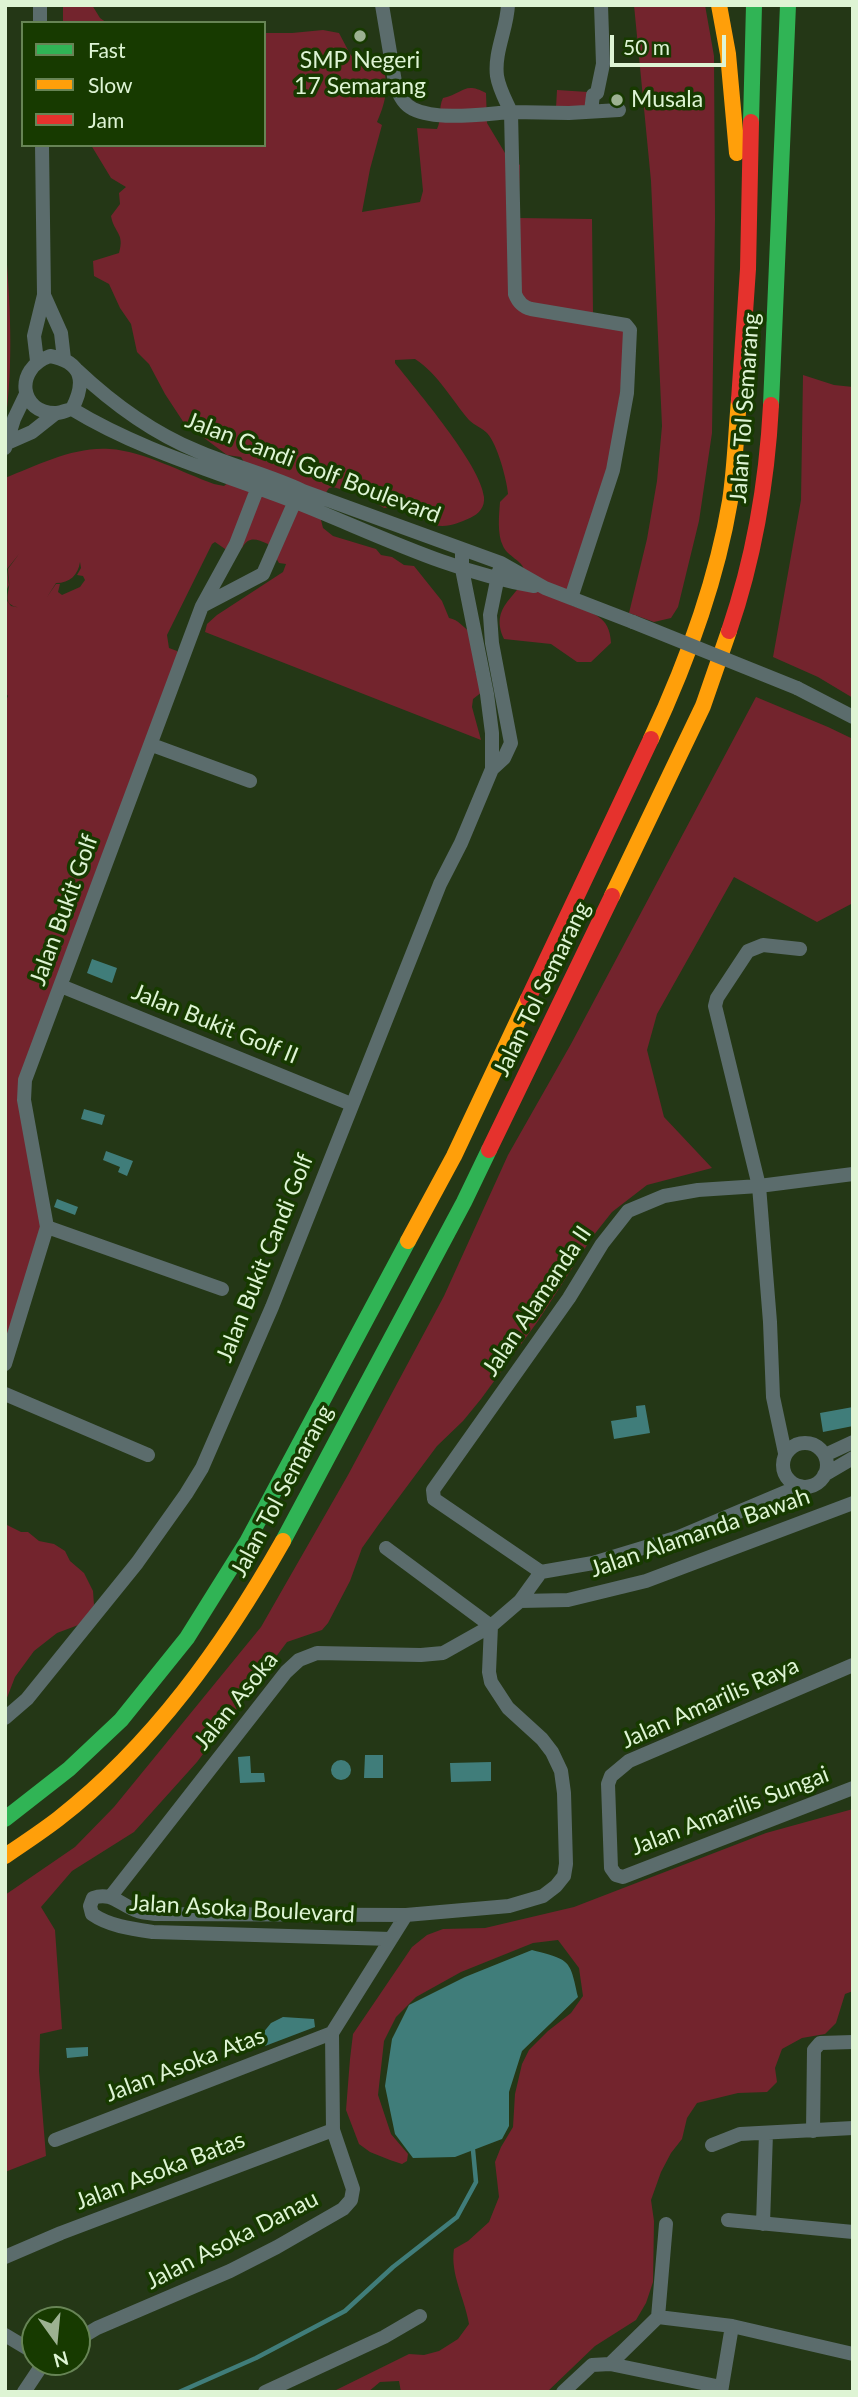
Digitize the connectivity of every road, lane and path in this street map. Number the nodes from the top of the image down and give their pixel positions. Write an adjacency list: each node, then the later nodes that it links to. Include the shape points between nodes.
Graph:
1 (382, 5): 9 (street, via 396,88 412,109 432,114)
2 (508, 5): 9 (street, via 497,72)
3 (601, 5): 8 (street, via 604,64)
4 (719, 5): 11 (highway, via 728,54)
5 (754, 5): 11 (highway, Jalan Tol Semarang)
6 (788, 5): 58 (highway, Jalan Tol Semarang, via 763,497 743,591 704,706 464,1202 254,1592 189,1685 139,1744 58,1819)
7 (619, 110): 8 (street)
8 (591, 111): 9 (street)
9 (511, 113): 27 (street, via 517,300 531,309 626,325 631,337 627,393 612,470)
10 (42, 147): 12 (street)
11 (748, 269): 57 (highway, Jalan Tol Semarang, via 730,501 678,681 454,1156 247,1542 187,1638 121,1720 69,1769)
12 (44, 295): 13 (street, via 61,333); 14 (street, via 34,336)
13 (64, 359): 14 (street, via 50,356); 15 (street)
14 (37, 361): 16 (street, via 26,376)
15 (77, 370): 17 (street, via 80,394); 22 (street, Jalan Candi Golf Boulevard, via 130,415 197,451)
16 (26, 394): 18 (street, via 37,409); 19 (street)
17 (72, 409): 18 (street); 20 (street, Jalan Candi Golf Boulevard, via 156,452)
18 (56, 413): 19 (street)
19 (6, 446)
20 (258, 487): 21 (street, Jalan Candi Golf Boulevard); 28 (street, Jalan Bukit Golf, via 236,544)
21 (295, 501): 24 (street, Jalan Candi Golf Boulevard); 28 (street, via 263,574)
22 (462, 549): 23 (street, Jalan Candi Golf Boulevard); 24 (street, Jalan Bukit Candi Golf)
23 (501, 563): 25 (street, Jalan Bukit Candi Golf); 26 (street, Jalan Candi Golf Boulevard)
24 (462, 569): 25 (street, Jalan Candi Golf Boulevard); 31 (street, Jalan Bukit Candi Golf, via 487,694)
25 (496, 580): 26 (street, Jalan Candi Golf Boulevard); 31 (street, Jalan Bukit Candi Golf, via 490,615 492,643 511,743)
26 (545, 588): 27 (street, Jalan Candi Golf Boulevard)
27 (571, 598): 29 (street, Jalan Candi Golf Boulevard, bridge, via 797,688)
28 (202, 606): 30 (street, Jalan Bukit Golf)
29 (853, 717)
30 (152, 745): 32 (street); 34 (street, Jalan Bukit Golf)
31 (492, 769): 35 (street, Jalan Bukit Candi Golf)
32 (250, 781)
33 (800, 949): 37 (street, via 763,945 748,951 716,998)
34 (61, 986): 35 (street, Jalan Bukit Golf II); 38 (street, Jalan Bukit Golf, via 25,1080 24,1100)
35 (351, 1104): 55 (street, Jalan Bukit Candi Golf, via 272,1307 202,1468 137,1563 27,1699)
36 (853, 1174): 37 (street, Jalan Alamanda II)
37 (759, 1186): 43 (street, via 773,1397); 51 (street, Jalan Alamanda II, via 664,1196 628,1211 433,1490 433,1499)
38 (47, 1227): 39 (street); 40 (street, Jalan Bukit Golf)
39 (222, 1289)
40 (5, 1364)
41 (5, 1394): 44 (street)
42 (853, 1442): 45 (street)
43 (785, 1454): 45 (street, via 795,1444 809,1443); 48 (street, via 784,1474)
44 (148, 1455)
45 (825, 1455): 47 (street)
46 (853, 1458): 47 (street)
47 (824, 1475): 48 (street, via 814,1485)
48 (800, 1486): 51 (street, via 679,1537 593,1563)
49 (853, 1503): 52 (street, Jalan Alamanda Bawah, via 646,1581 568,1600)
50 (386, 1548): 53 (street)
51 (541, 1572): 52 (street)
52 (520, 1601): 53 (street)
53 (491, 1626): 60 (street, Jalan Asoka, via 443,1653 317,1653 299,1660); 61 (street, via 491,1682 508,1708 542,1739 561,1771 564,1876 543,1896 509,1906)
54 (853, 1665): 59 (street, Jalan Amarilis Raya, via 629,1761 611,1776 611,1868)
55 (5, 1718)
56 (853, 1788): 59 (street, Jalan Amarilis Sungai)
57 (5, 1819)
58 (5, 1856)
59 (624, 1877)
60 (111, 1896): 61 (street, Jalan Asoka Boulevard, via 156,1914); 62 (street, Jalan Asoka Boulevard, via 93,1898 92,1914 111,1924 142,1930)
61 (406, 1915): 62 (street)
62 (391, 1938): 63 (street)
63 (332, 2033): 66 (street, Jalan Asoka Danau); 69 (street, Jalan Asoka Atas)
64 (853, 2042): 67 (street, via 820,2043 814,2050)
65 (853, 2129): 67 (street)
66 (333, 2130): 75 (street, Jalan Asoka Batas); 79 (street, Jalan Asoka Danau, via 353,2189 343,2209 230,2271)
67 (813, 2131): 68 (street)
68 (766, 2133): 70 (street, via 740,2134); 73 (street)
69 (55, 2140)
70 (712, 2145)
71 (727, 2220): 73 (street)
72 (666, 2224): 77 (street)
73 (763, 2224): 74 (street)
74 (853, 2232)
75 (5, 2258)
76 (420, 2316): 88 (street)
77 (658, 2317): 78 (street); 83 (street)
78 (732, 2326): 82 (street); 86 (street)
79 (91, 2332)
80 (5, 2335): 81 (street)
81 (21, 2345)
82 (853, 2354)
83 (610, 2364): 85 (street, via 592,2365); 86 (street)
84 (35, 2376): 87 (street)
85 (578, 2386): 89 (street)
86 (721, 2389)
87 (24, 2392)
88 (265, 2392)
89 (564, 2392)

